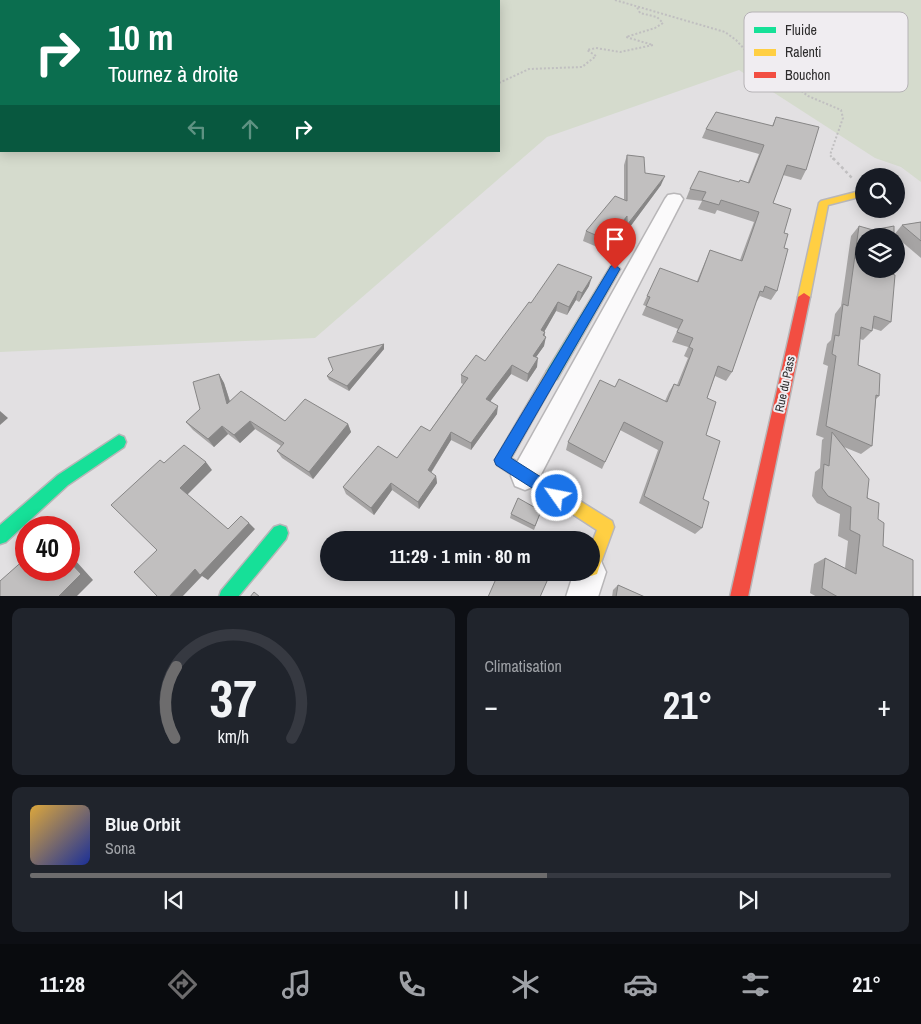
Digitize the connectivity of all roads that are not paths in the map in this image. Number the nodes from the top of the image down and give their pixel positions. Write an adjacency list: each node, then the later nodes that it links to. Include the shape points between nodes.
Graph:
1 (855, 195): 12 (street, Rue du Pass, via 824,203)
2 (674, 199): 5 (street)
3 (615, 269): 5 (street, via 502,460)
4 (119, 442): 7 (street, via 62,480)
5 (525, 476): 8 (street, via 606,527)
6 (280, 533): 10 (street)
7 (0, 536)
8 (600, 543)
9 (587, 581): 11 (street)
10 (227, 596)
11 (582, 596)
12 (739, 596)

